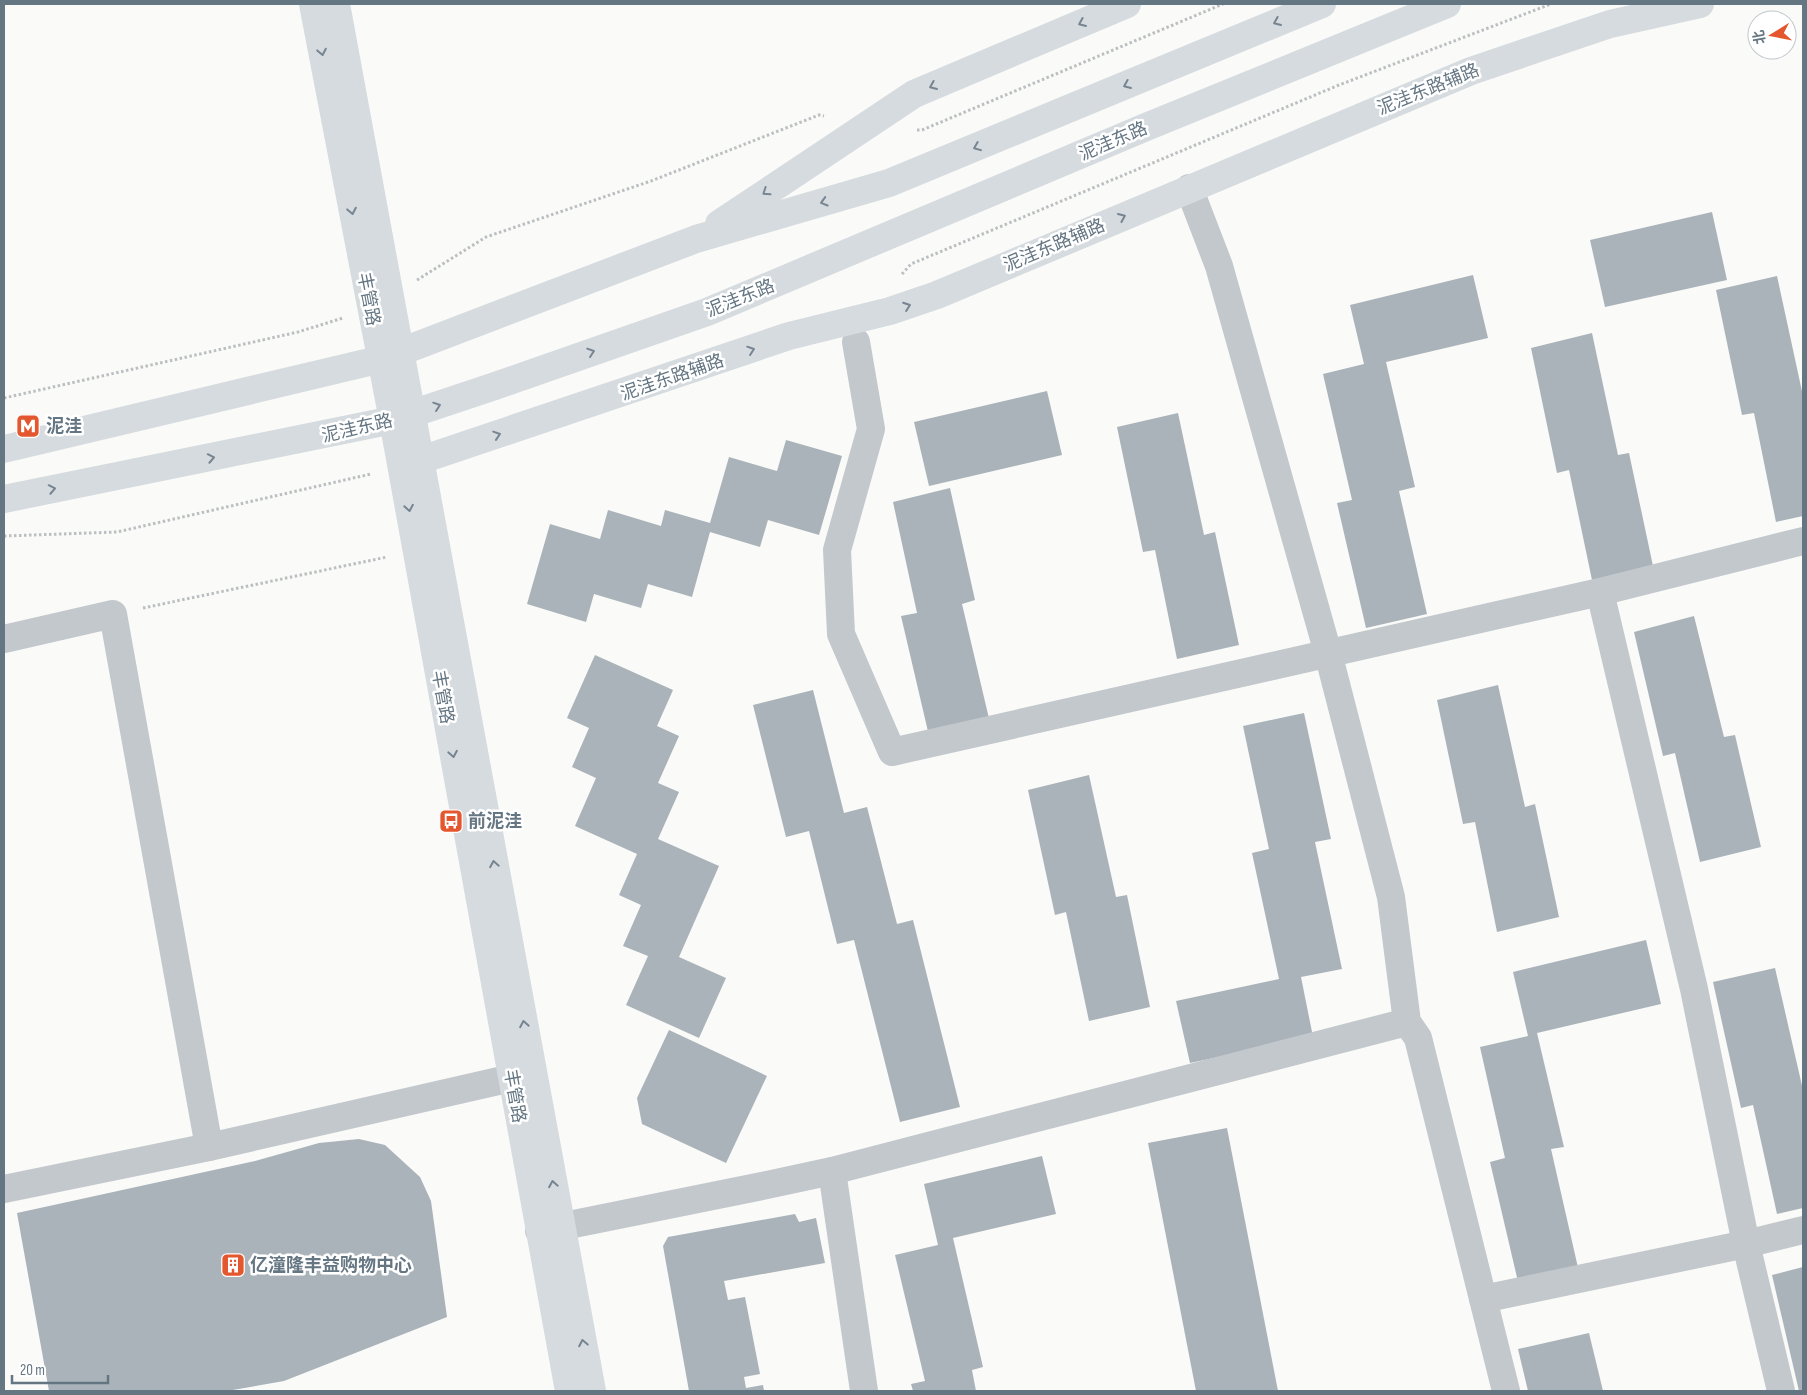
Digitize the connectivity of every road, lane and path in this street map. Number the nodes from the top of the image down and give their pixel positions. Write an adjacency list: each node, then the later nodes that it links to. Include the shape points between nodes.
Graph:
1 (313, 4): 13 (main road, 丰管路, one-way to 13)
2 (336, 4): 13 (main road, 丰管路)
3 (1127, 4): 9 (main road, one-way to 9, via 914,94)
4 (1223, 4): 9 (path, via 922,130)
5 (1322, 4): 11 (main road, one-way to 11, via 889,183)
6 (1446, 4): 17 (main road, 泥洼东路, one-way to 6, via 707,312)
7 (1551, 4): 12 (path, 泥洼东路, via 1340,86 910,264)
8 (1700, 4): 10 (main road, 泥洼东路辅路, via 1610,24 1470,71)
9 (872, 122): 11 (main road, one-way to 11); 13 (path, via 820,116 651,180 486,237)
10 (1189, 188): 19 (main road, 泥洼东路辅路, one-way to 10, via 789,336 890,312); 27 (street, via 1219,266)
11 (696, 239): 15 (main road)
12 (898, 277)
13 (380, 303): 15 (main road, 丰管路); 16 (path, via 298,332)
14 (856, 342): 27 (street, via 871,430 837,550 840,634 892,752)
15 (391, 356): 17 (main road, 丰管路); 18 (main road)
16 (4, 398)
17 (402, 417): 19 (main road, 丰管路); 20 (main road, 泥洼东路, one-way to 17)
18 (4, 449)
19 (411, 464): 21 (path, via 117,532); 23 (main road, 丰管路, one-way to 23); 33 (main road, 丰管路, one-way to 19)
20 (4, 499)
21 (4, 536)
22 (1803, 541): 24 (street)
23 (416, 551): 25 (path); 29 (main road, 丰管路, one-way to 29)
24 (1600, 592): 27 (street); 35 (street, via 1694,989)
25 (113, 614): 26 (street); 30 (street)
26 (4, 639)
27 (1328, 653): 28 (street, via 1391,897)
28 (1407, 1022): 31 (street); 36 (street, via 1418,1038)
29 (512, 1078): 30 (street); 33 (main road, 丰管路)
30 (209, 1146): 32 (street)
31 (832, 1170): 33 (street); 39 (street)
32 (4, 1189)
33 (550, 1228): 37 (main road, 丰管路); 38 (main road, 丰管路, one-way to 33)
34 (1803, 1230): 35 (street)
35 (1746, 1244): 36 (street); 41 (street)
36 (1483, 1299): 40 (street)
37 (569, 1391)
38 (592, 1391)
39 (864, 1391)
40 (1506, 1391)
41 (1780, 1391)

